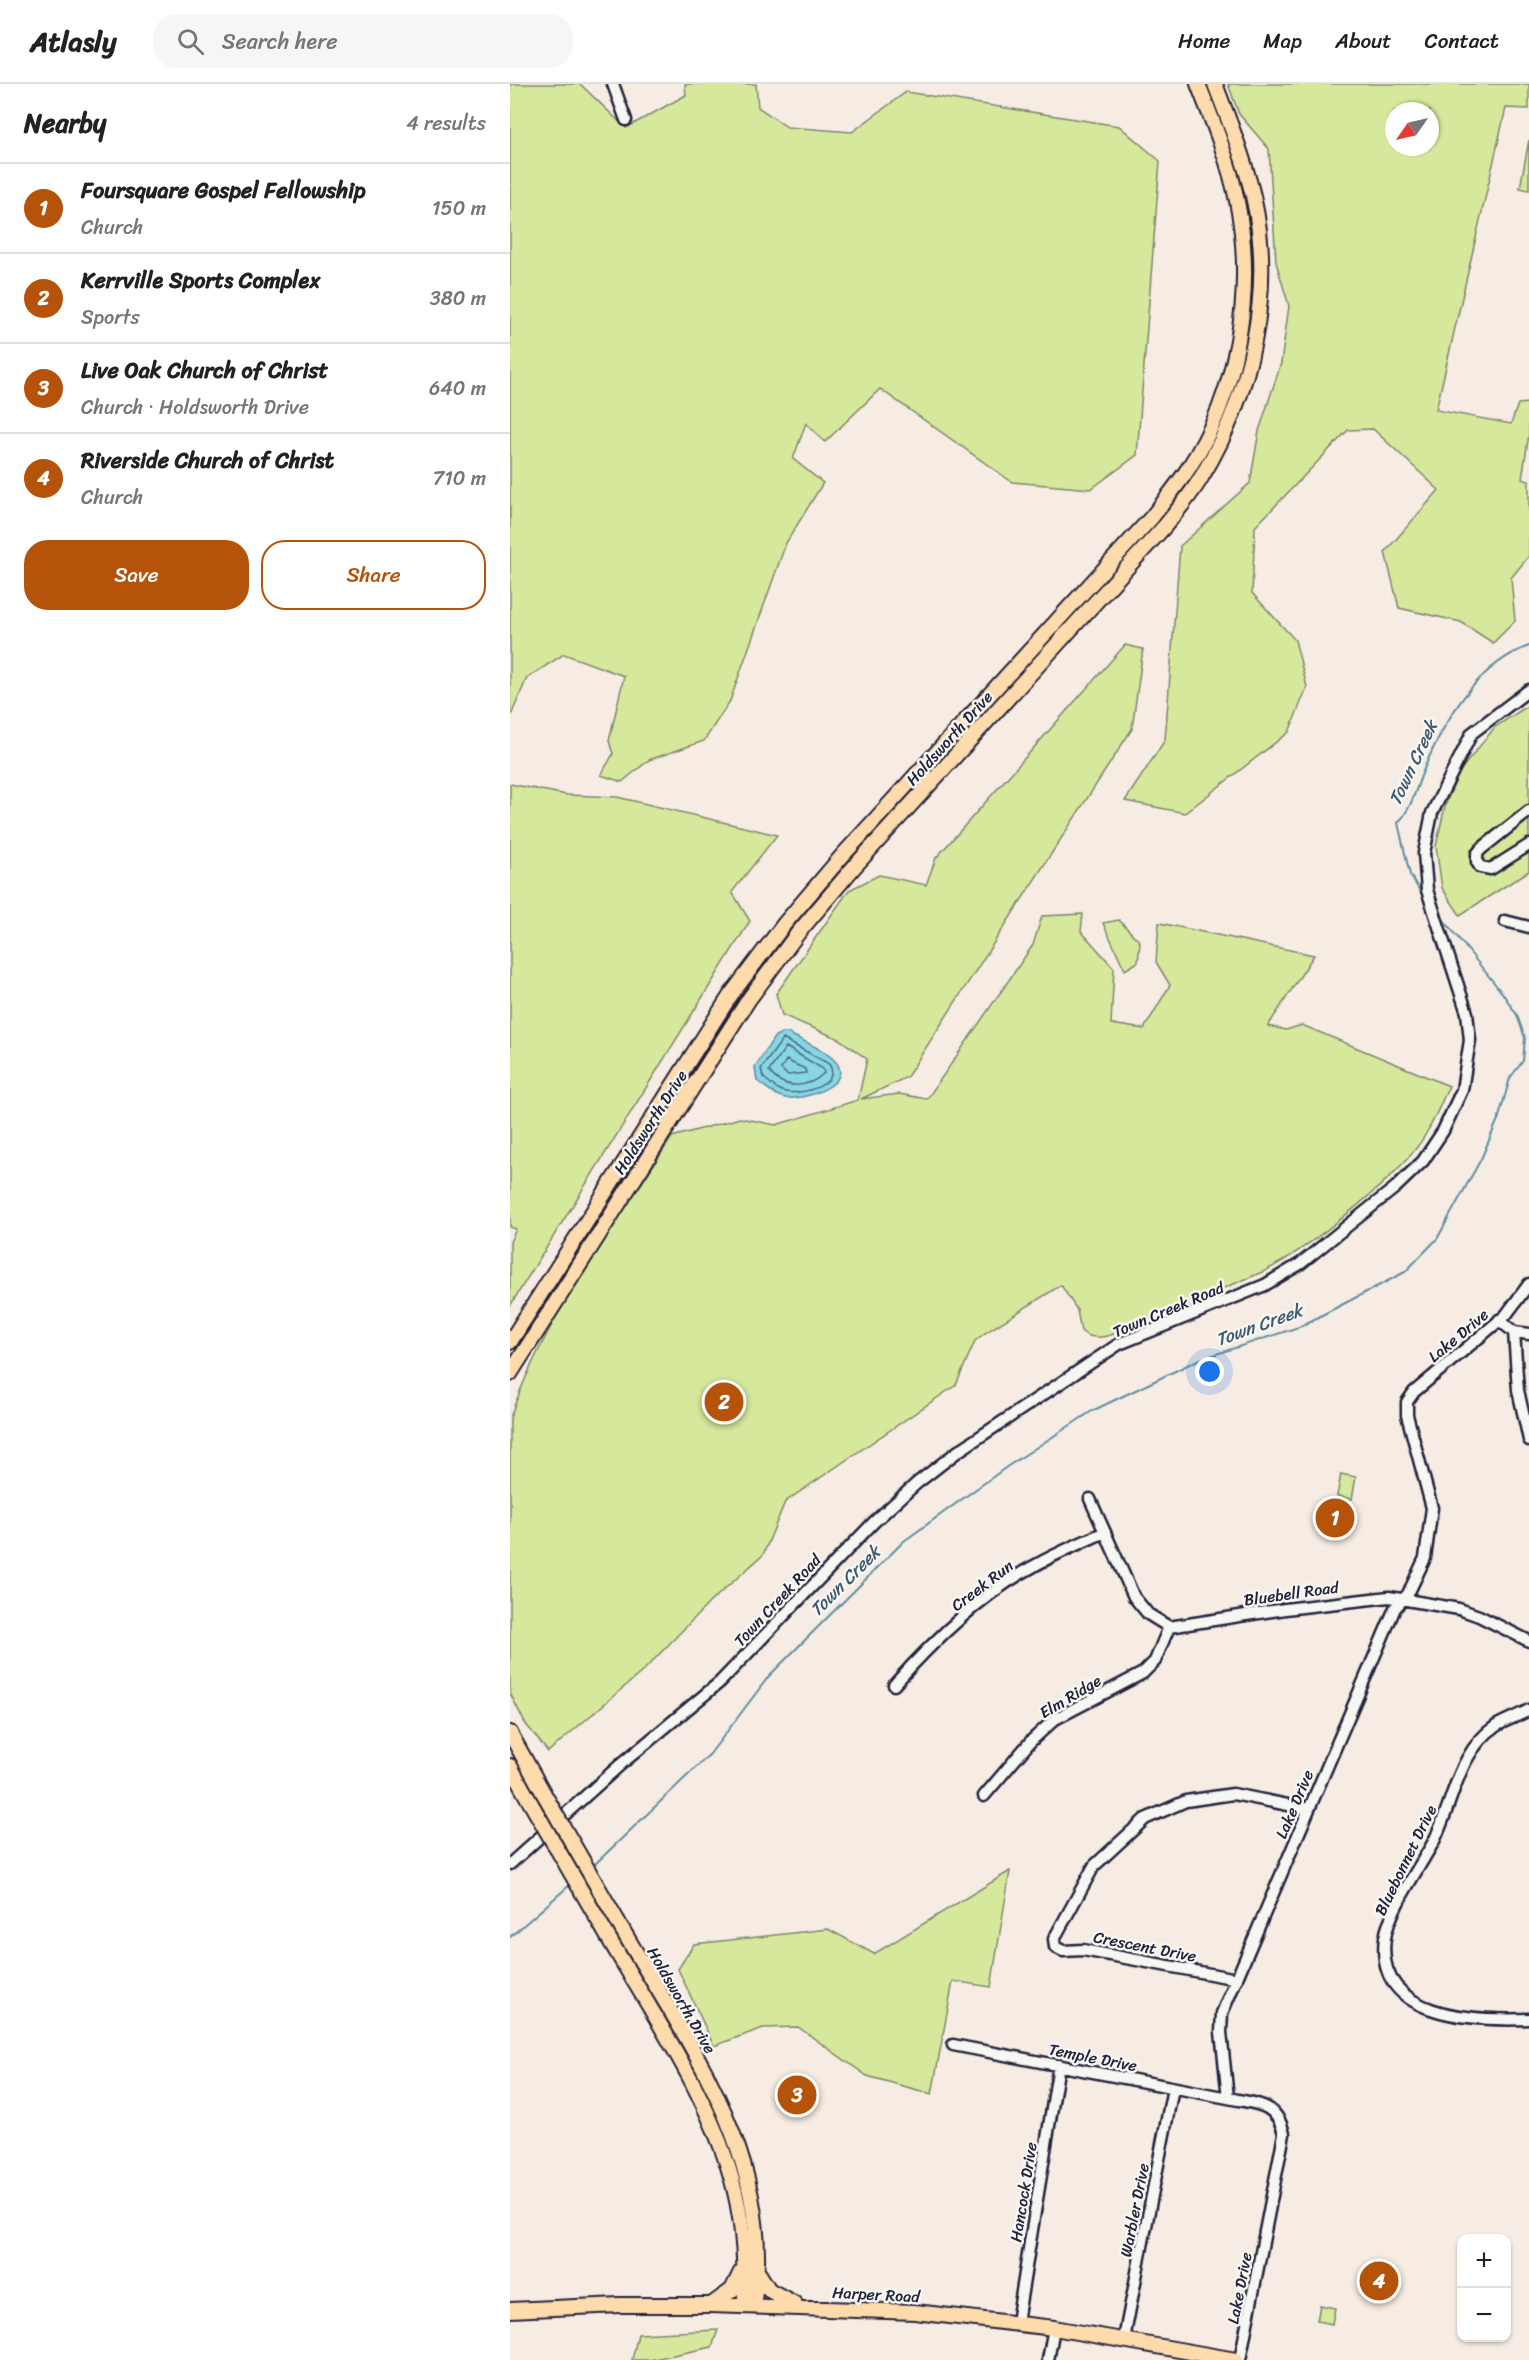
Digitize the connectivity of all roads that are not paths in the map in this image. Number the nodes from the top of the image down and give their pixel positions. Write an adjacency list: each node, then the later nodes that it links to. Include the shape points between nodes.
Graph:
1 (613, 84): 4 (street)
2 (1198, 84): 5 (main road, Holdsworth Drive, via 1237,201 1244,255 1242,319 1230,376 1211,426 1188,469 1152,517)
3 (1215, 84): 6 (main road, Holdsworth Drive, via 1253,198 1260,255 1258,321 1246,381 1226,433 1202,478 1164,527)
4 (626, 120)
5 (1025, 656): 6 (main road); 12 (main road, Holdsworth Drive, via 785,923 730,996)
6 (1036, 667): 13 (main road, Holdsworth Drive, via 798,933)
7 (1529, 690): 32 (street, Town Creek Road, via 1472,733 1432,813 1424,853 1429,897 1467,1013 1470,1040 1462,1090 1443,1131 1423,1161 1300,1264 1265,1285 1119,1344 941,1465 867,1529 720,1682)
8 (1529, 811): 9 (street, via 1481,849 1477,862 1480,867 1491,869)
9 (1529, 845)
10 (1505, 921): 11 (street)
11 (1529, 927)
12 (685, 1068): 13 (main road); 18 (main road, Holdsworth Drive)
13 (699, 1076): 19 (main road, Holdsworth Drive)
14 (1529, 1284): 15 (street, Lake Drive)
15 (1499, 1320): 16 (street); 23 (street, Lake Drive, via 1407,1402 1432,1508 1428,1551)
16 (1514, 1332): 17 (street); 20 (street, via 1518,1390)
17 (1529, 1335)
18 (510, 1342)
19 (510, 1374)
20 (1529, 1440)
21 (1089, 1500): 22 (street)
22 (1105, 1532): 24 (street, via 1134,1597 1148,1614); 26 (street, Creek Run, via 1034,1566 974,1607)
23 (1403, 1599): 24 (street, Bluebell Road, via 1374,1597); 25 (street, Bluebell Road, via 1479,1616); 31 (street, Lake Drive, via 1395,1608)
24 (1169, 1627): 30 (street, Elm Ridge, via 1155,1661 1143,1673 1055,1719)
25 (1529, 1641)
26 (894, 1685)
27 (1528, 1711): 34 (street, Bluebonnet Drive, via 1495,1727 1475,1747 1459,1774 1438,1833 1391,1919 1385,1938 1385,1957 1391,1975 1414,2002 1450,2015 1508,2020)
28 (510, 1733): 37 (main road, Holdsworth Drive, bridge)
29 (510, 1766): 39 (main road, Holdsworth Drive, bridge)
30 (984, 1796)
31 (1308, 1809): 33 (street, Lake Drive); 33 (street, Crescent Drive, via 1233,1794 1186,1801 1152,1815 1094,1866 1054,1939 1060,1951 1083,1950)
32 (510, 1864)
33 (1237, 1979): 40 (street, Lake Drive, via 1221,2020)
34 (1527, 2017)
35 (953, 2045): 36 (street, Temple Drive)
36 (1059, 2066): 38 (street, Temple Drive); 47 (street, Hancock Drive)
37 (713, 2087): 39 (street); 42 (main road, Holdsworth Drive, via 732,2127 751,2189)
38 (1173, 2088): 40 (street, Temple Drive); 49 (street, Warbler Drive)
39 (699, 2096): 41 (main road, Holdsworth Drive, via 717,2133 730,2174)
40 (1228, 2098): 52 (street, Lake Drive, via 1266,2106 1276,2113 1284,2134)
41 (744, 2261): 43 (main road, via 733,2289); 44 (main road, Holdsworth Drive)
42 (759, 2274): 44 (main road, Holdsworth Drive); 45 (main road, via 769,2290)
43 (710, 2305): 44 (main road, Harper Road); 46 (main road, Harper Road)
44 (749, 2306): 45 (main road, Harper Road)
45 (801, 2307): 47 (main road, Harper Road)
46 (510, 2310)
47 (1017, 2322): 48 (main road, Harper Road)
48 (1054, 2328): 49 (main road, Harper Road); 51 (street)
49 (1124, 2339): 50 (main road, Harper Road)
50 (1180, 2355): 52 (main road, Harper Road)
51 (1048, 2360)
52 (1238, 2360)

